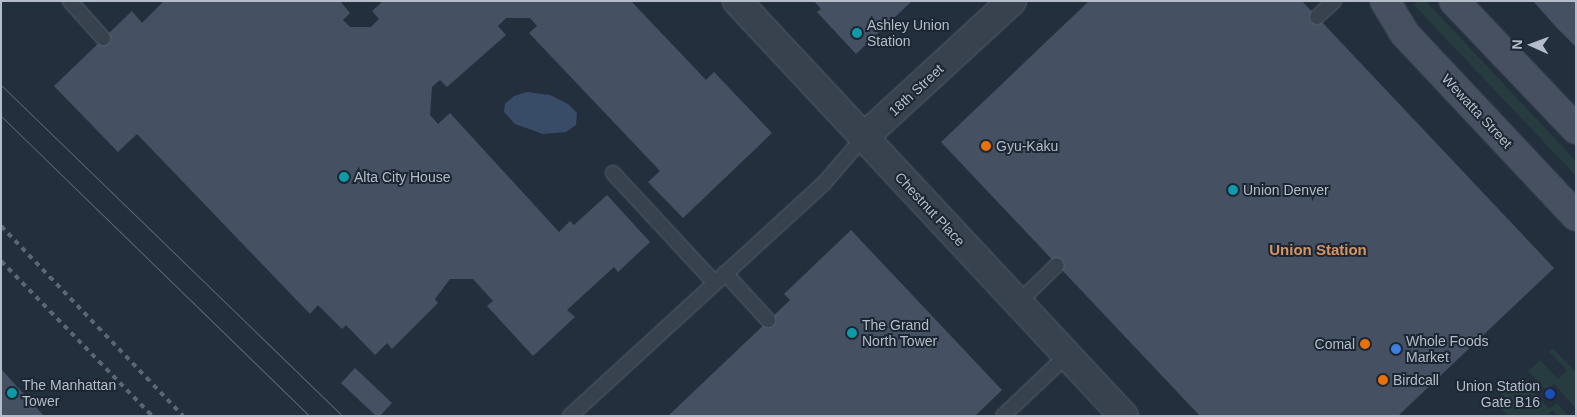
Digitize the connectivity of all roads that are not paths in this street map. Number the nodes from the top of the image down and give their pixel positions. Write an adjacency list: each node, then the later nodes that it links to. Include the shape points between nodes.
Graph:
1 (70, 1): 8 (lane)
2 (736, 1): 10 (street, Chestnut Place)
3 (1012, 1): 10 (street, 18th Street)
4 (1334, 1): 7 (lane)
5 (1385, 1): 12 (street, Wewatta Street, via 1404,33)
6 (1454, 1): 9 (street)
7 (1317, 17)
8 (103, 38)
9 (1576, 129)
10 (863, 138): 14 (lane, via 825,182); 16 (street, Chestnut Place)
11 (613, 174): 15 (lane)
12 (1576, 216)
13 (1058, 265): 16 (lane)
14 (725, 273): 15 (lane); 17 (lane)
15 (714, 283): 19 (lane)
16 (1018, 303): 18 (street, Chestnut Place)
17 (768, 320)
18 (1067, 355): 20 (lane); 21 (street, Chestnut Place)
19 (570, 416)
20 (1004, 416)
21 (1124, 416)

